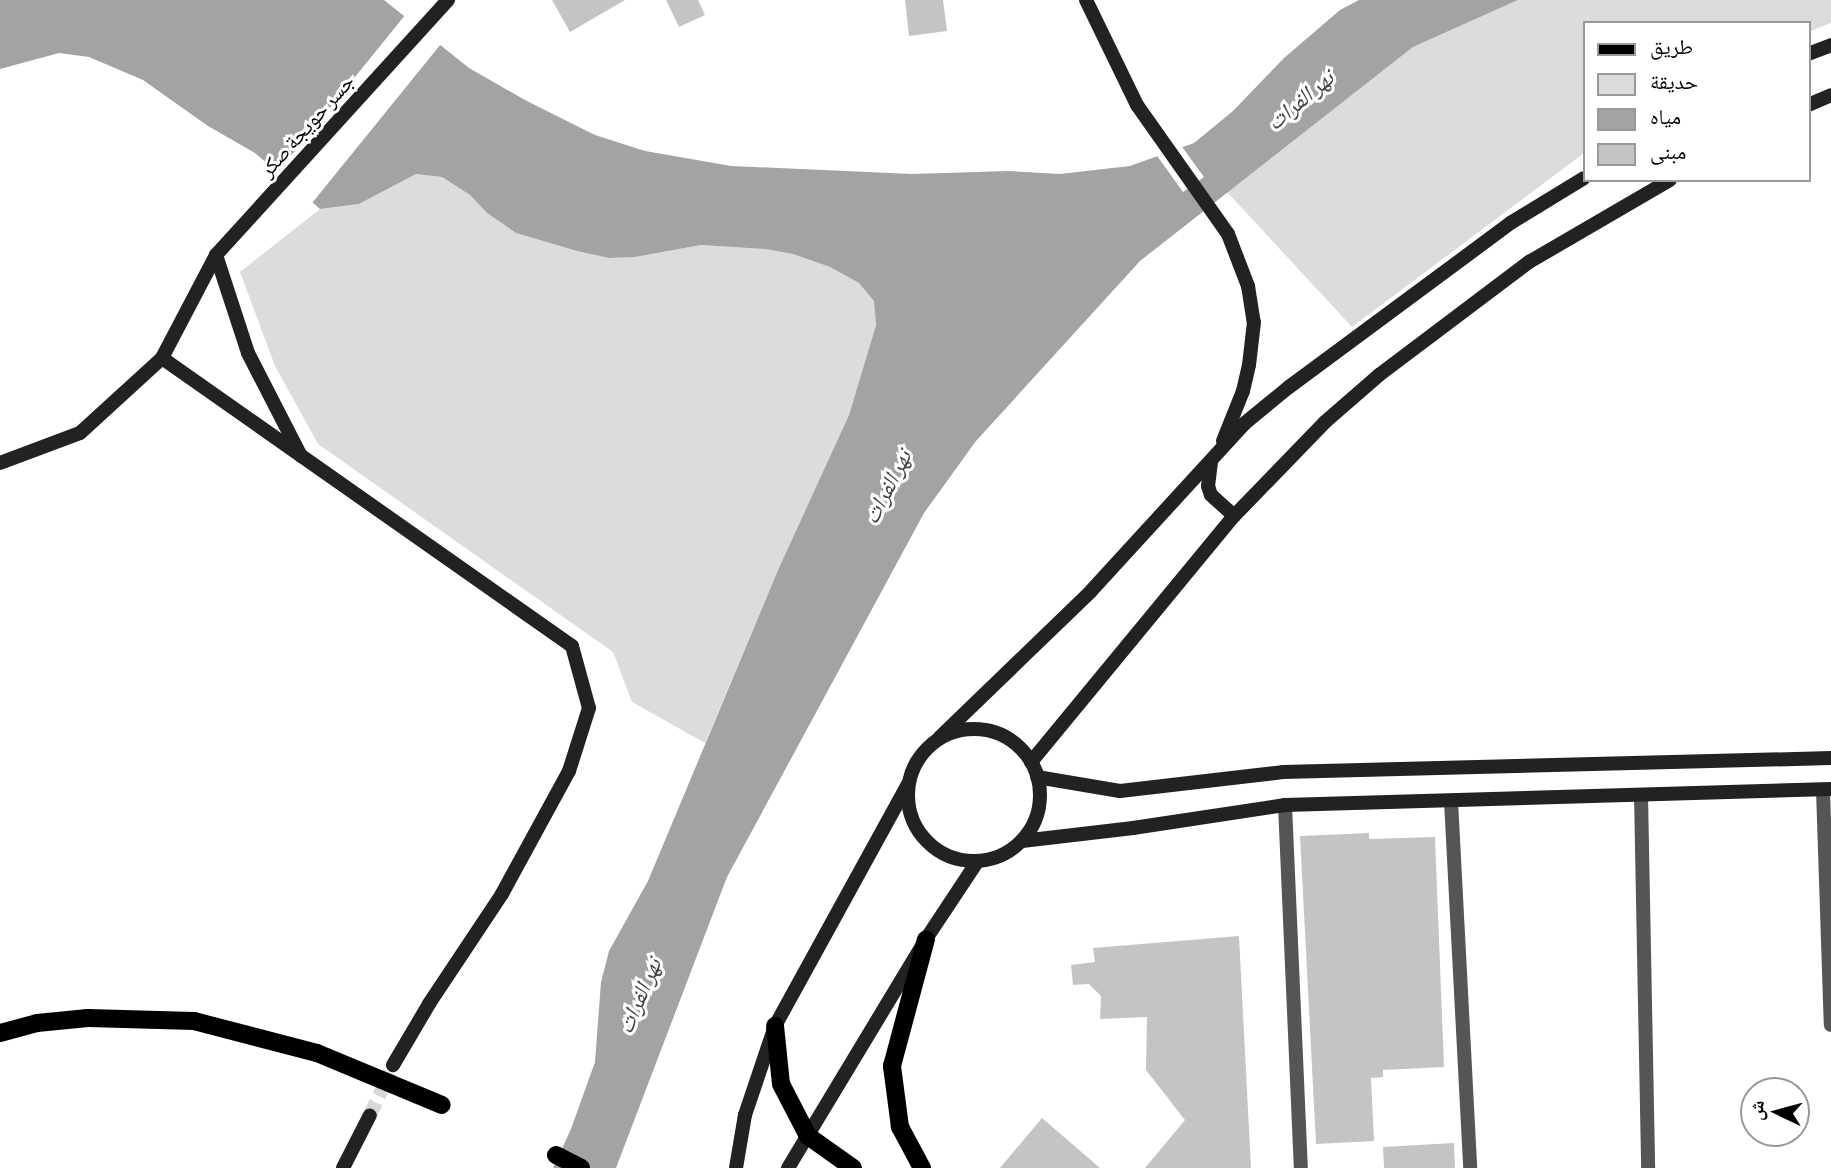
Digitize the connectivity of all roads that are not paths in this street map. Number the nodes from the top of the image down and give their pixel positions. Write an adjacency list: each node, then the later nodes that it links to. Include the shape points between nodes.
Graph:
1 (448, 0): 9 (main road, جسر حويجة صكر)
2 (1086, 0): 12 (main road, via 1148,122 1228,234 1252,304 1254,322 1243,391)
3 (1831, 45): 4 (main road)
4 (1810, 53)
5 (1831, 95): 6 (main road)
6 (1810, 104)
7 (1582, 179): 12 (main road, via 1512,222 1289,387 1245,423)
8 (1667, 182): 14 (main road, via 1529,262 1379,374)
9 (216, 255): 10 (main road, جسر حويجة صكر); 11 (main road, via 248,353)
10 (162, 358): 11 (main road); 13 (main road, جسر حويجة صكر, via 80,433)
11 (302, 459): 30 (main road, via 572,646 589,708 569,771 509,882)
12 (1212, 461): 14 (main road, via 1211,495); 15 (main road, via 1076,608)
13 (0, 463)
14 (1234, 516): 17 (main road)
15 (939, 738): 17 (main road, via 978,729 999,734 1017,745); 19 (main road, via 914,766)
16 (1831, 758): 18 (main road, via 1283,772 1120,791)
17 (1031, 762): 18 (main road)
18 (1037, 777): 24 (main road, via 1040,800)
19 (908, 785): 25 (main road, via 908,804 924,839 957,860); 28 (main road)
20 (1827, 790): 21 (main road); 27 (street)
21 (1641, 795): 22 (main road); 43 (street)
22 (1451, 801): 23 (main road); 42 (street)
23 (1285, 805): 24 (main road); 41 (street)
24 (1022, 841): 25 (main road, via 1009,852)
25 (976, 862): 26 (main road)
26 (926, 939): 33 (main road); 40 (main road, via 892,1066 900,1127)
27 (1831, 1025)
28 (775, 1026): 33 (main road, via 781,1084); 37 (main road, via 744,1115)
29 (0, 1033): 31 (main road, via 37,1023 88,1018 194,1021 317,1053)
30 (393, 1065)
31 (442, 1105)
32 (370, 1115): 35 (main road)
33 (808, 1136): 38 (main road); 39 (main road)
34 (556, 1155): 36 (main road)
35 (343, 1168)
36 (581, 1168)
37 (736, 1168)
38 (788, 1168)
39 (853, 1168)
40 (922, 1168)
41 (1301, 1168)
42 (1470, 1168)
43 (1648, 1168)

